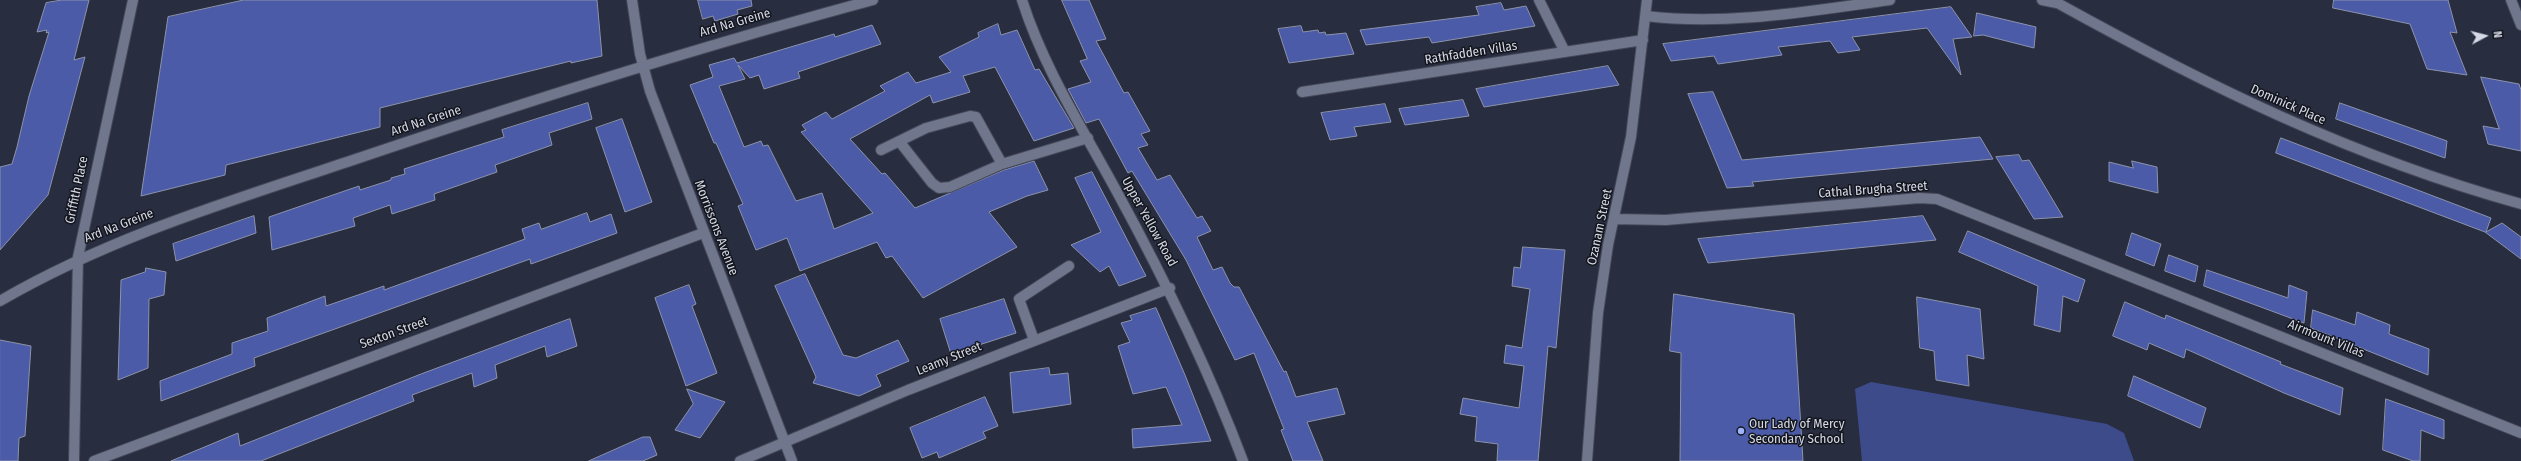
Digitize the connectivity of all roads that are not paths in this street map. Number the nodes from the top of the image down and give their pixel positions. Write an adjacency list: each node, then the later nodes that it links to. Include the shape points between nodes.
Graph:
1 (134, 0): 24 (street, Griffith Place)
2 (632, 0): 15 (street, Morrissons Avenue)
3 (873, 0): 15 (street, Ard Na Greine)
4 (1022, 0): 17 (street, Upper Yellow Road, via 1036,37)
5 (1539, 0): 14 (street)
6 (1647, 0): 11 (street, Ozanam Street)
7 (1890, 0): 11 (street, via 1708,20 1675,20)
8 (2042, 0): 10 (street, Dominick Place)
9 (2511, 0): 12 (street)
10 (2054, 1): 21 (street, Dominick Place, via 2165,61 2287,119 2429,176)
11 (1646, 16): 13 (street, Ozanam Street)
12 (2521, 25)
13 (1643, 40): 14 (street, Rathfadden Villas); 22 (street, Ozanam Street, via 1631,137)
14 (1565, 52): 16 (street, Rathfadden Villas)
15 (642, 64): 23 (street, Morrissons Avenue); 24 (street, Ard Na Greine, via 180,218)
16 (1302, 92)
17 (1088, 138): 20 (street); 27 (street, Upper Yellow Road)
18 (899, 141): 19 (street); 20 (street, via 932,183 941,189); 20 (street, via 931,126 974,117 981,123)
19 (881, 150)
20 (1002, 164)
21 (2521, 204)
22 (1615, 219): 26 (street, Cathal Brugha Street, via 1666,220 1931,198); 37 (street, Ozanam Street, via 1608,245 1598,313)
23 (703, 233): 31 (street, Morrissons Avenue); 33 (street, Sexton Street)
24 (78, 257): 28 (street, Ard Na Greine); 32 (street, Griffith Place)
25 (1069, 266): 29 (street, via 1018,299)
26 (2120, 271): 30 (street, Airmount Villas)
27 (1170, 288): 29 (street, Leamy Street); 36 (street, Upper Yellow Road, via 1203,358)
28 (0, 301)
29 (1034, 340): 31 (street, Leamy Street)
30 (2521, 433)
31 (785, 442): 34 (street, Leamy Street); 35 (street, Morrissons Avenue)
32 (74, 461)
33 (94, 461)
34 (740, 461)
35 (792, 461)
36 (1243, 461)
37 (1587, 461)

